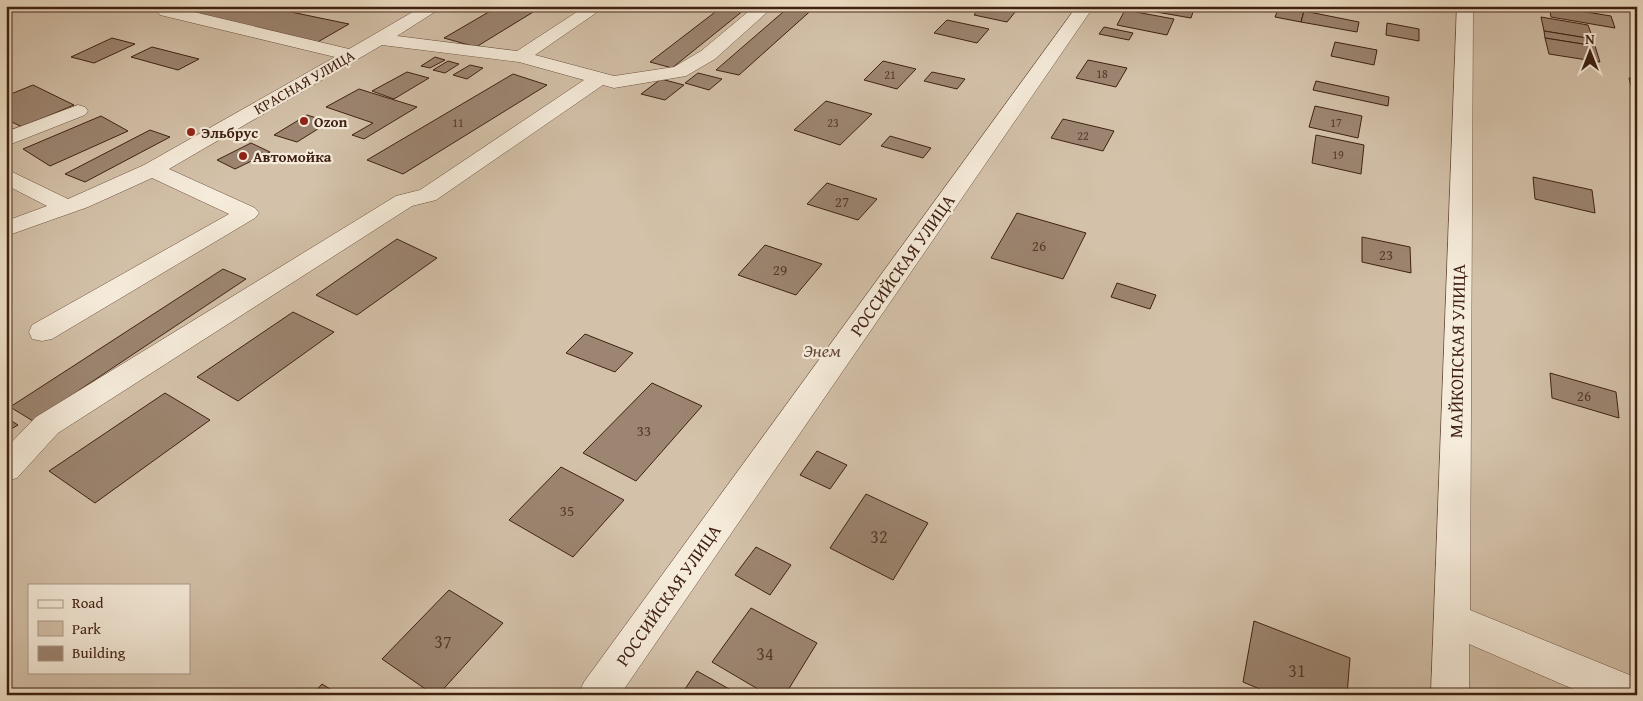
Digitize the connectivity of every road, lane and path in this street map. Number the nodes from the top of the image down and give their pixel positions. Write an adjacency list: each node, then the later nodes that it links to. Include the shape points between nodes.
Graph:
1 (175, 6): 8 (street, via 166,11)
2 (436, 6): 7 (street, КРАСНАЯ УЛИЦА)
3 (598, 6): 9 (street)
4 (766, 6): 10 (street, via 708,55 679,72 614,82)
5 (1086, 6): 20 (street, РОССИЙСКАЯ УЛИЦА)
6 (1465, 6): 19 (street, МАЙКОПСКАЯ УЛИЦА)
7 (380, 39): 8 (street, КРАСНАЯ УЛИЦА); 9 (street)
8 (352, 55): 13 (street, КРАСНАЯ УЛИЦА)
9 (520, 57): 10 (street)
10 (600, 78): 18 (street, via 428,195 404,201 47,425)
11 (78, 111): 12 (street)
12 (6, 140)
13 (152, 170): 15 (street, КРАСНАЯ УЛИЦА); 17 (street, via 247,212)
14 (6, 176): 15 (street)
15 (67, 207): 16 (street, КРАСНАЯ УЛИЦА)
16 (6, 229)
17 (42, 332)
18 (6, 469)
19 (1452, 620): 21 (street, МАЙКОПСКАЯ УЛИЦА); 22 (street)
20 (597, 695)
21 (1450, 695)
22 (1632, 695)

